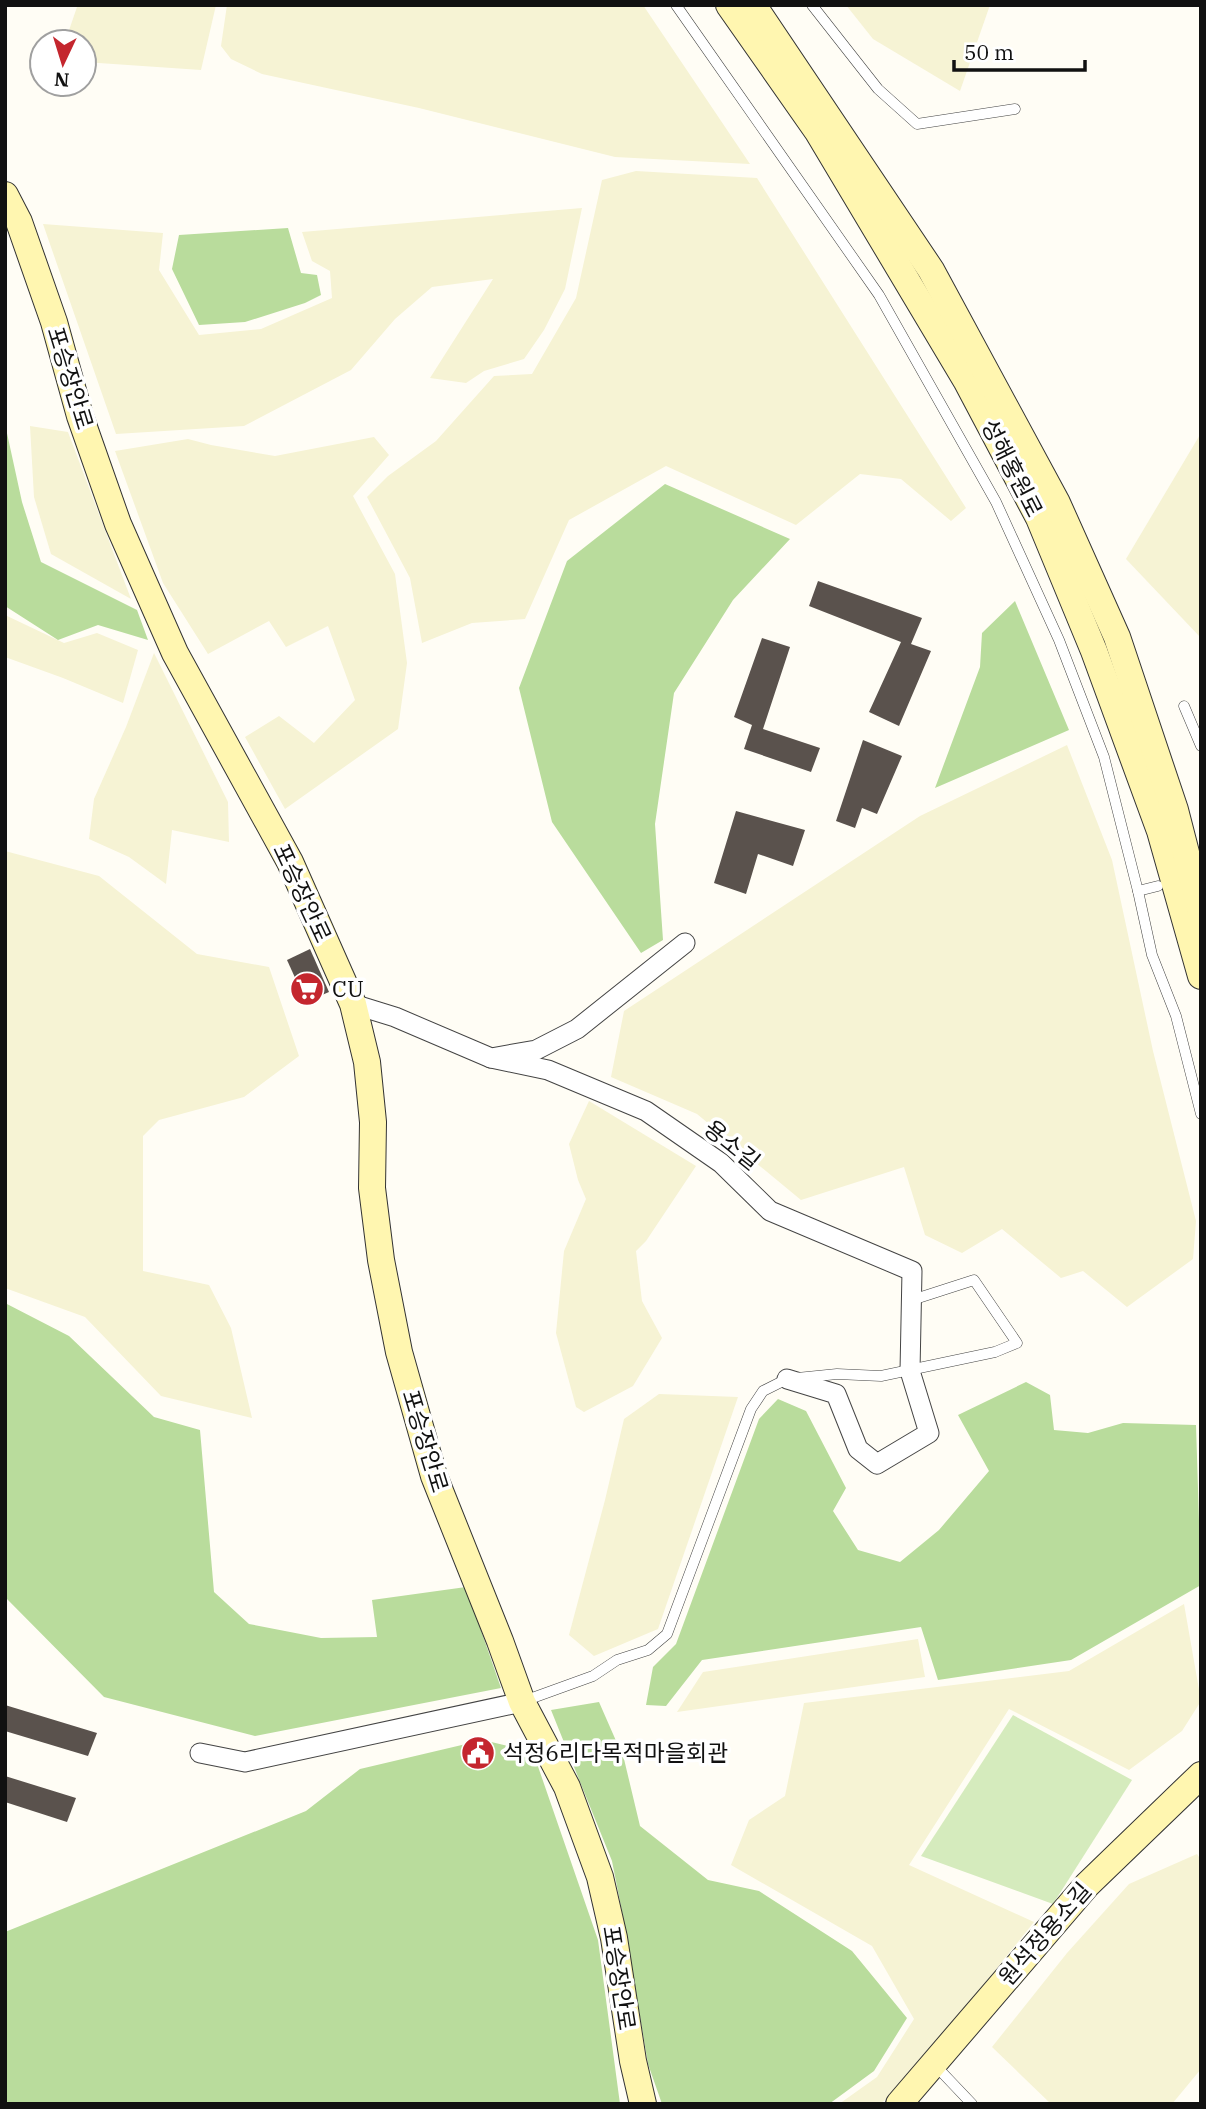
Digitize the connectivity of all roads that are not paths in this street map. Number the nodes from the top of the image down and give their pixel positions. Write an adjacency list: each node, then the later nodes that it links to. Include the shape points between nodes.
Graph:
1 (676, 5): 10 (lane, via 879,295 996,502 1059,640 1104,757)
2 (729, 5): 13 (street, 성해홍원로, via 818,132 966,380 1038,518 1094,651 1160,831)
3 (753, 5): 11 (street, 성해홍원로, via 931,270 1057,503 1117,637 1175,810)
4 (812, 5): 5 (lane, via 878,89 917,124)
5 (1015, 109)
6 (5, 195): 14 (street, 포승장안로, via 54,321 80,416 118,524 175,653 290,862)
7 (1184, 706): 8 (lane)
8 (1201, 746)
9 (1158, 886): 10 (lane)
10 (1138, 891): 16 (lane, via 1152,955 1176,1016)
11 (1201, 911)
12 (685, 943): 15 (street, via 577,1029 536,1050)
13 (1201, 976)
14 (353, 1004): 15 (street, 용소길); 20 (street, 포승장안로, via 367,1062 373,1122 372,1188 399,1352 434,1476)
15 (491, 1058): 17 (street, 용소길, via 548,1070 646,1111 721,1163 770,1211 912,1271)
16 (1201, 1114)
17 (911, 1300): 18 (street, 용소길); 18 (lane, via 974,1280 1017,1343)
18 (910, 1371): 19 (lane); 19 (street, 용소길, via 929,1433 877,1464 859,1449 836,1394)
19 (787, 1379): 20 (lane, via 763,1391 751,1409 667,1634 648,1650 617,1660 593,1676)
20 (522, 1702): 21 (street, via 245,1762); 24 (street, 포승장안로, via 567,1787 600,1877)
21 (200, 1753)
22 (1201, 1774): 23 (street, 원석정용소길, via 1087,1885)
23 (934, 2064): 25 (street, 원석정용소길); 26 (lane)
24 (643, 2104)
25 (900, 2104)
26 (972, 2104)

